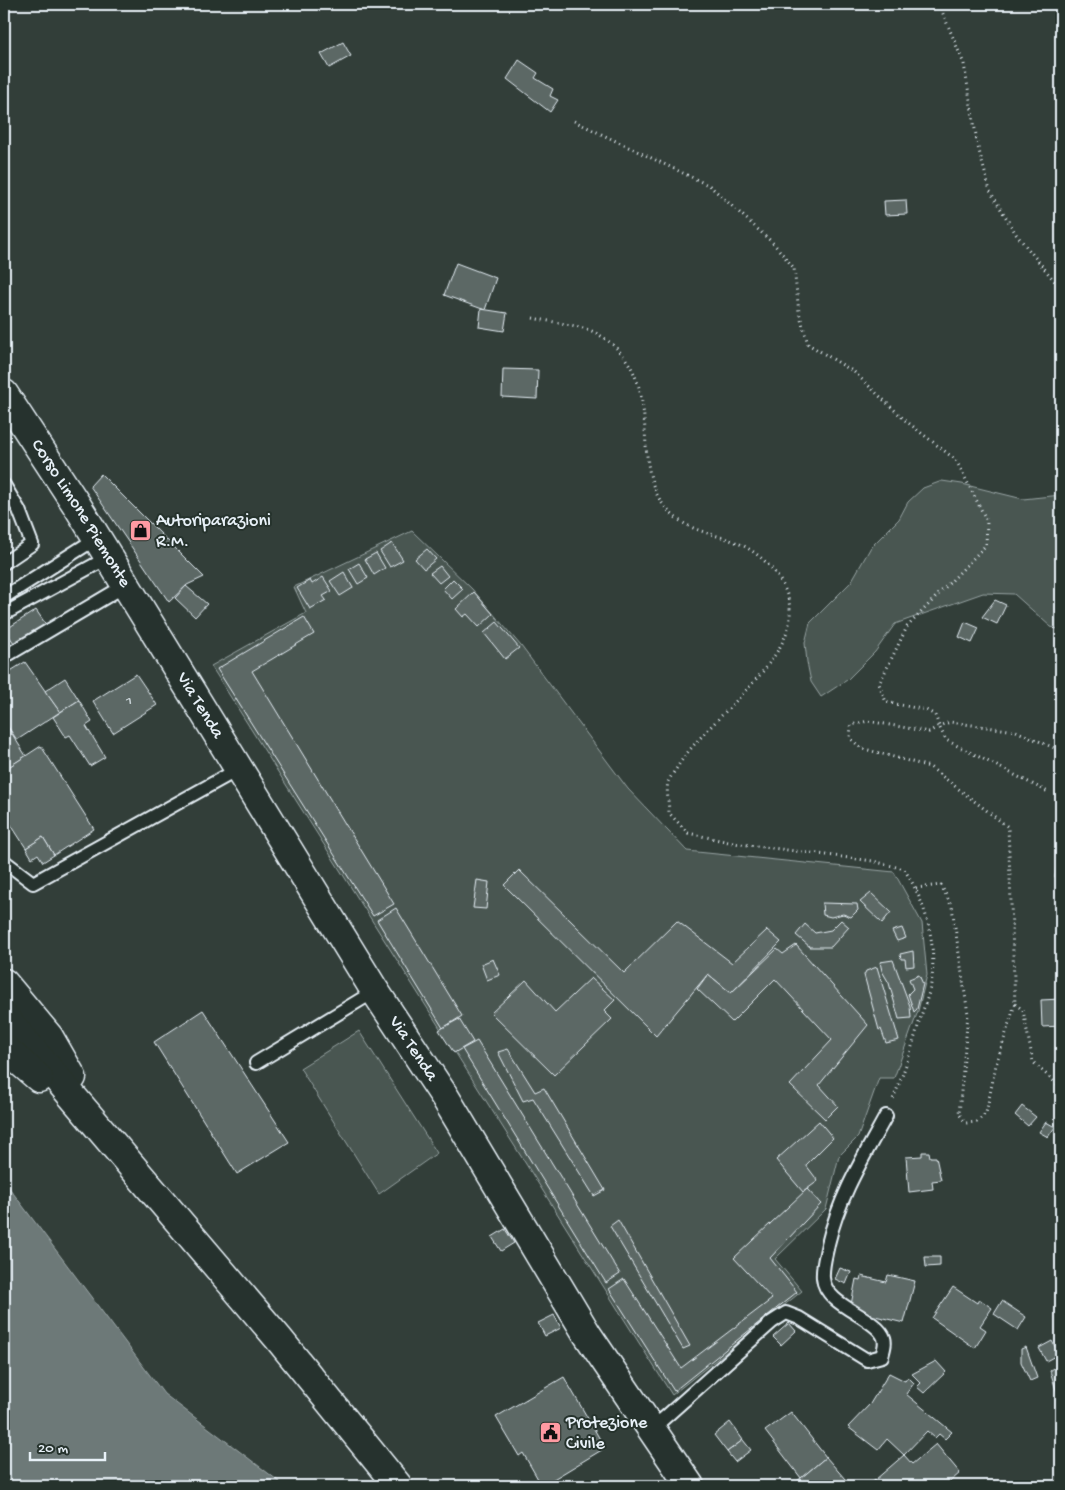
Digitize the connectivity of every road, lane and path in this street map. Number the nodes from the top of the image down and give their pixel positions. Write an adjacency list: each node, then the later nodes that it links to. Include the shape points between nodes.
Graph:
1 (939, 4): 3 (path, via 964,64 978,147 990,191 1016,234)
2 (574, 121): 14 (path, via 710,186 774,244 794,268 799,312 808,344 854,372 906,421 956,460 987,521 986,545 907,627 879,684 886,702 926,710 935,715)
3 (1061, 289)
4 (533, 318): 19 (path, via 594,332 616,346 634,371 642,393 648,466 656,495 667,512 687,525 742,545 759,556 779,576 788,598 790,622 784,643 686,753 668,783 669,812 688,833 733,843 873,861 904,869)
5 (4, 395): 7 (main road, Corso Limone Piemonte)
6 (4, 484): 8 (lane, via 19,510 32,544)
7 (103, 547): 9 (main road, Corso Limone Piemonte); 10 (lane); 12 (lane)
8 (4, 563)
9 (126, 585): 11 (main road, Corso Limone Piemonte); 13 (lane)
10 (4, 597)
11 (141, 609): 16 (main road, Via Tenda)
12 (4, 614)
13 (4, 657)
14 (939, 726): 15 (path, via 950,722 1016,731); 17 (path, via 946,740); 22 (path, via 929,732 868,721 851,725 850,738 861,748 930,767 1008,827)
15 (1061, 751)
16 (239, 769): 18 (lane, via 34,883); 21 (main road, Via Tenda)
17 (1048, 792)
18 (4, 861)
19 (916, 888): 22 (path, via 941,884 952,907 968,1014 959,1114 966,1123 977,1122 986,1113 996,1065); 27 (path, via 927,919 932,979 906,1068)
20 (4, 983): 28 (main road, via 49,1037)
21 (375, 991): 25 (lane); 29 (main road, Via Tenda, via 450,1105 587,1334)
22 (1015, 1004): 26 (path, via 1023,1010 1034,1062)
23 (4, 1016): 28 (main road)
24 (4, 1048): 28 (main road)
25 (256, 1064)
26 (1061, 1088)
27 (886, 1116): 29 (lane, via 850,1181 834,1219 823,1280 833,1298 882,1333 886,1344 882,1356 867,1360 786,1313)
28 (105, 1134): 30 (main road)
29 (652, 1429): 31 (main road, Via Tenda)
30 (398, 1486)
31 (690, 1486)

